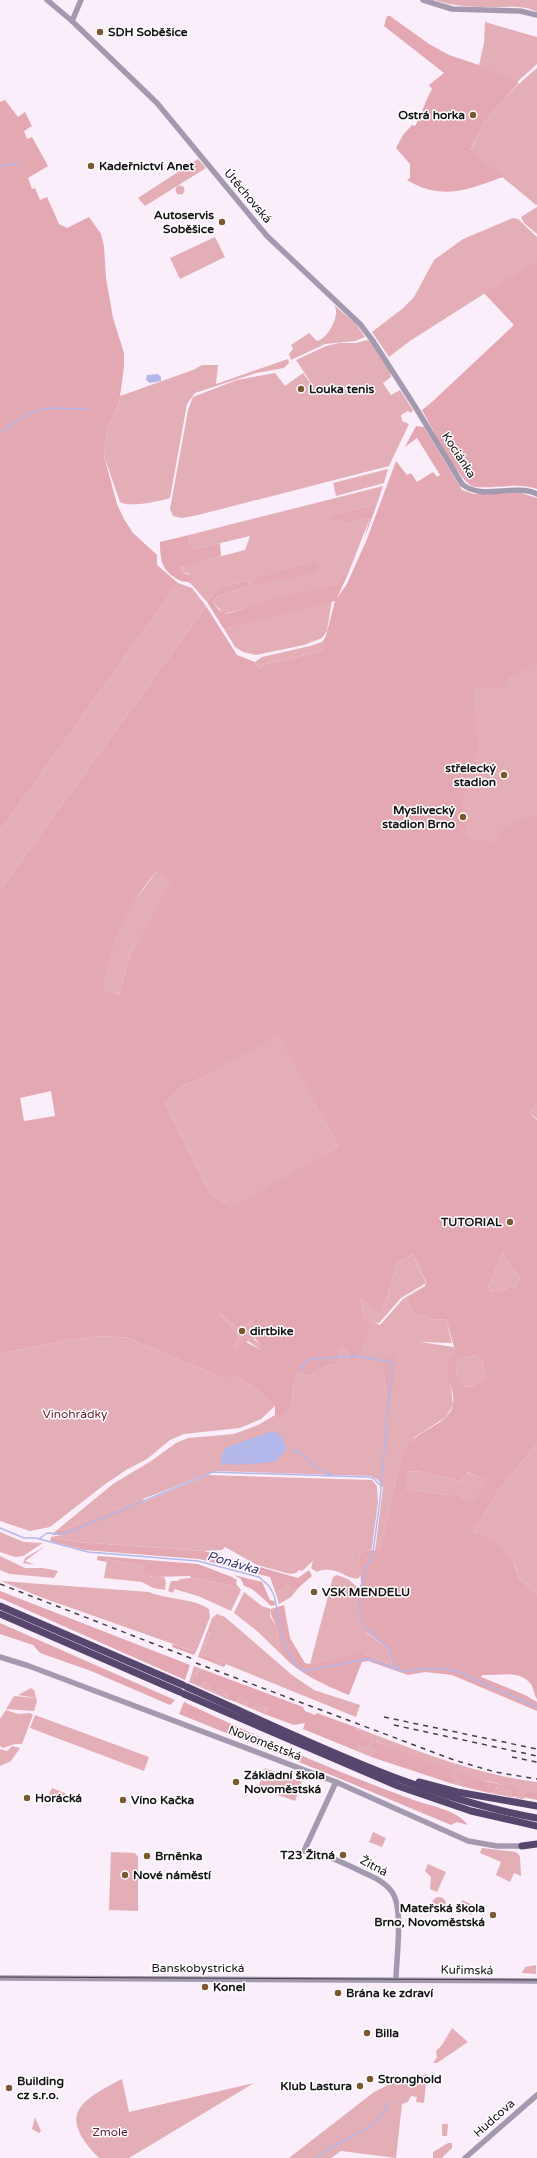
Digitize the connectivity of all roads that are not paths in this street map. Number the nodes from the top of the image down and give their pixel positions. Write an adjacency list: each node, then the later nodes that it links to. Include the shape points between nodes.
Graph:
1 (47, 0): 5 (street, Útěchovská)
2 (80, 0): 5 (street)
3 (424, 0): 4 (street, via 452,9 520,10)
4 (536, 15)
5 (72, 21): 6 (street, Útěchovská, via 157,103 267,236 360,324)
6 (420, 415): 7 (street, Kociánka, via 457,476 468,488 485,491 528,491)
7 (537, 494)
8 (0, 1606): 11 (highway)
9 (0, 1614): 11 (highway)
10 (0, 1657): 13 (street, Novoměstská)
11 (183, 1690): 12 (highway); 16 (highway, via 358,1770 419,1794 476,1813)
12 (375, 1769): 14 (highway, via 457,1792); 15 (highway, via 452,1797)
13 (336, 1782): 18 (street, Novoměstská, via 468,1841 497,1846); 20 (street, Žitná, via 304,1851 319,1853 337,1860 379,1880 392,1892 396,1900 397,1916)
14 (537, 1806)
15 (537, 1818)
16 (537, 1826)
17 (537, 1844): 18 (highway)
18 (522, 1846)
19 (0, 1978): 20 (street, Banskobystrická)
20 (396, 1980): 21 (street, Kuřimská)
21 (537, 1981)
22 (537, 2095): 23 (street, Hudcova)
23 (465, 2158)

